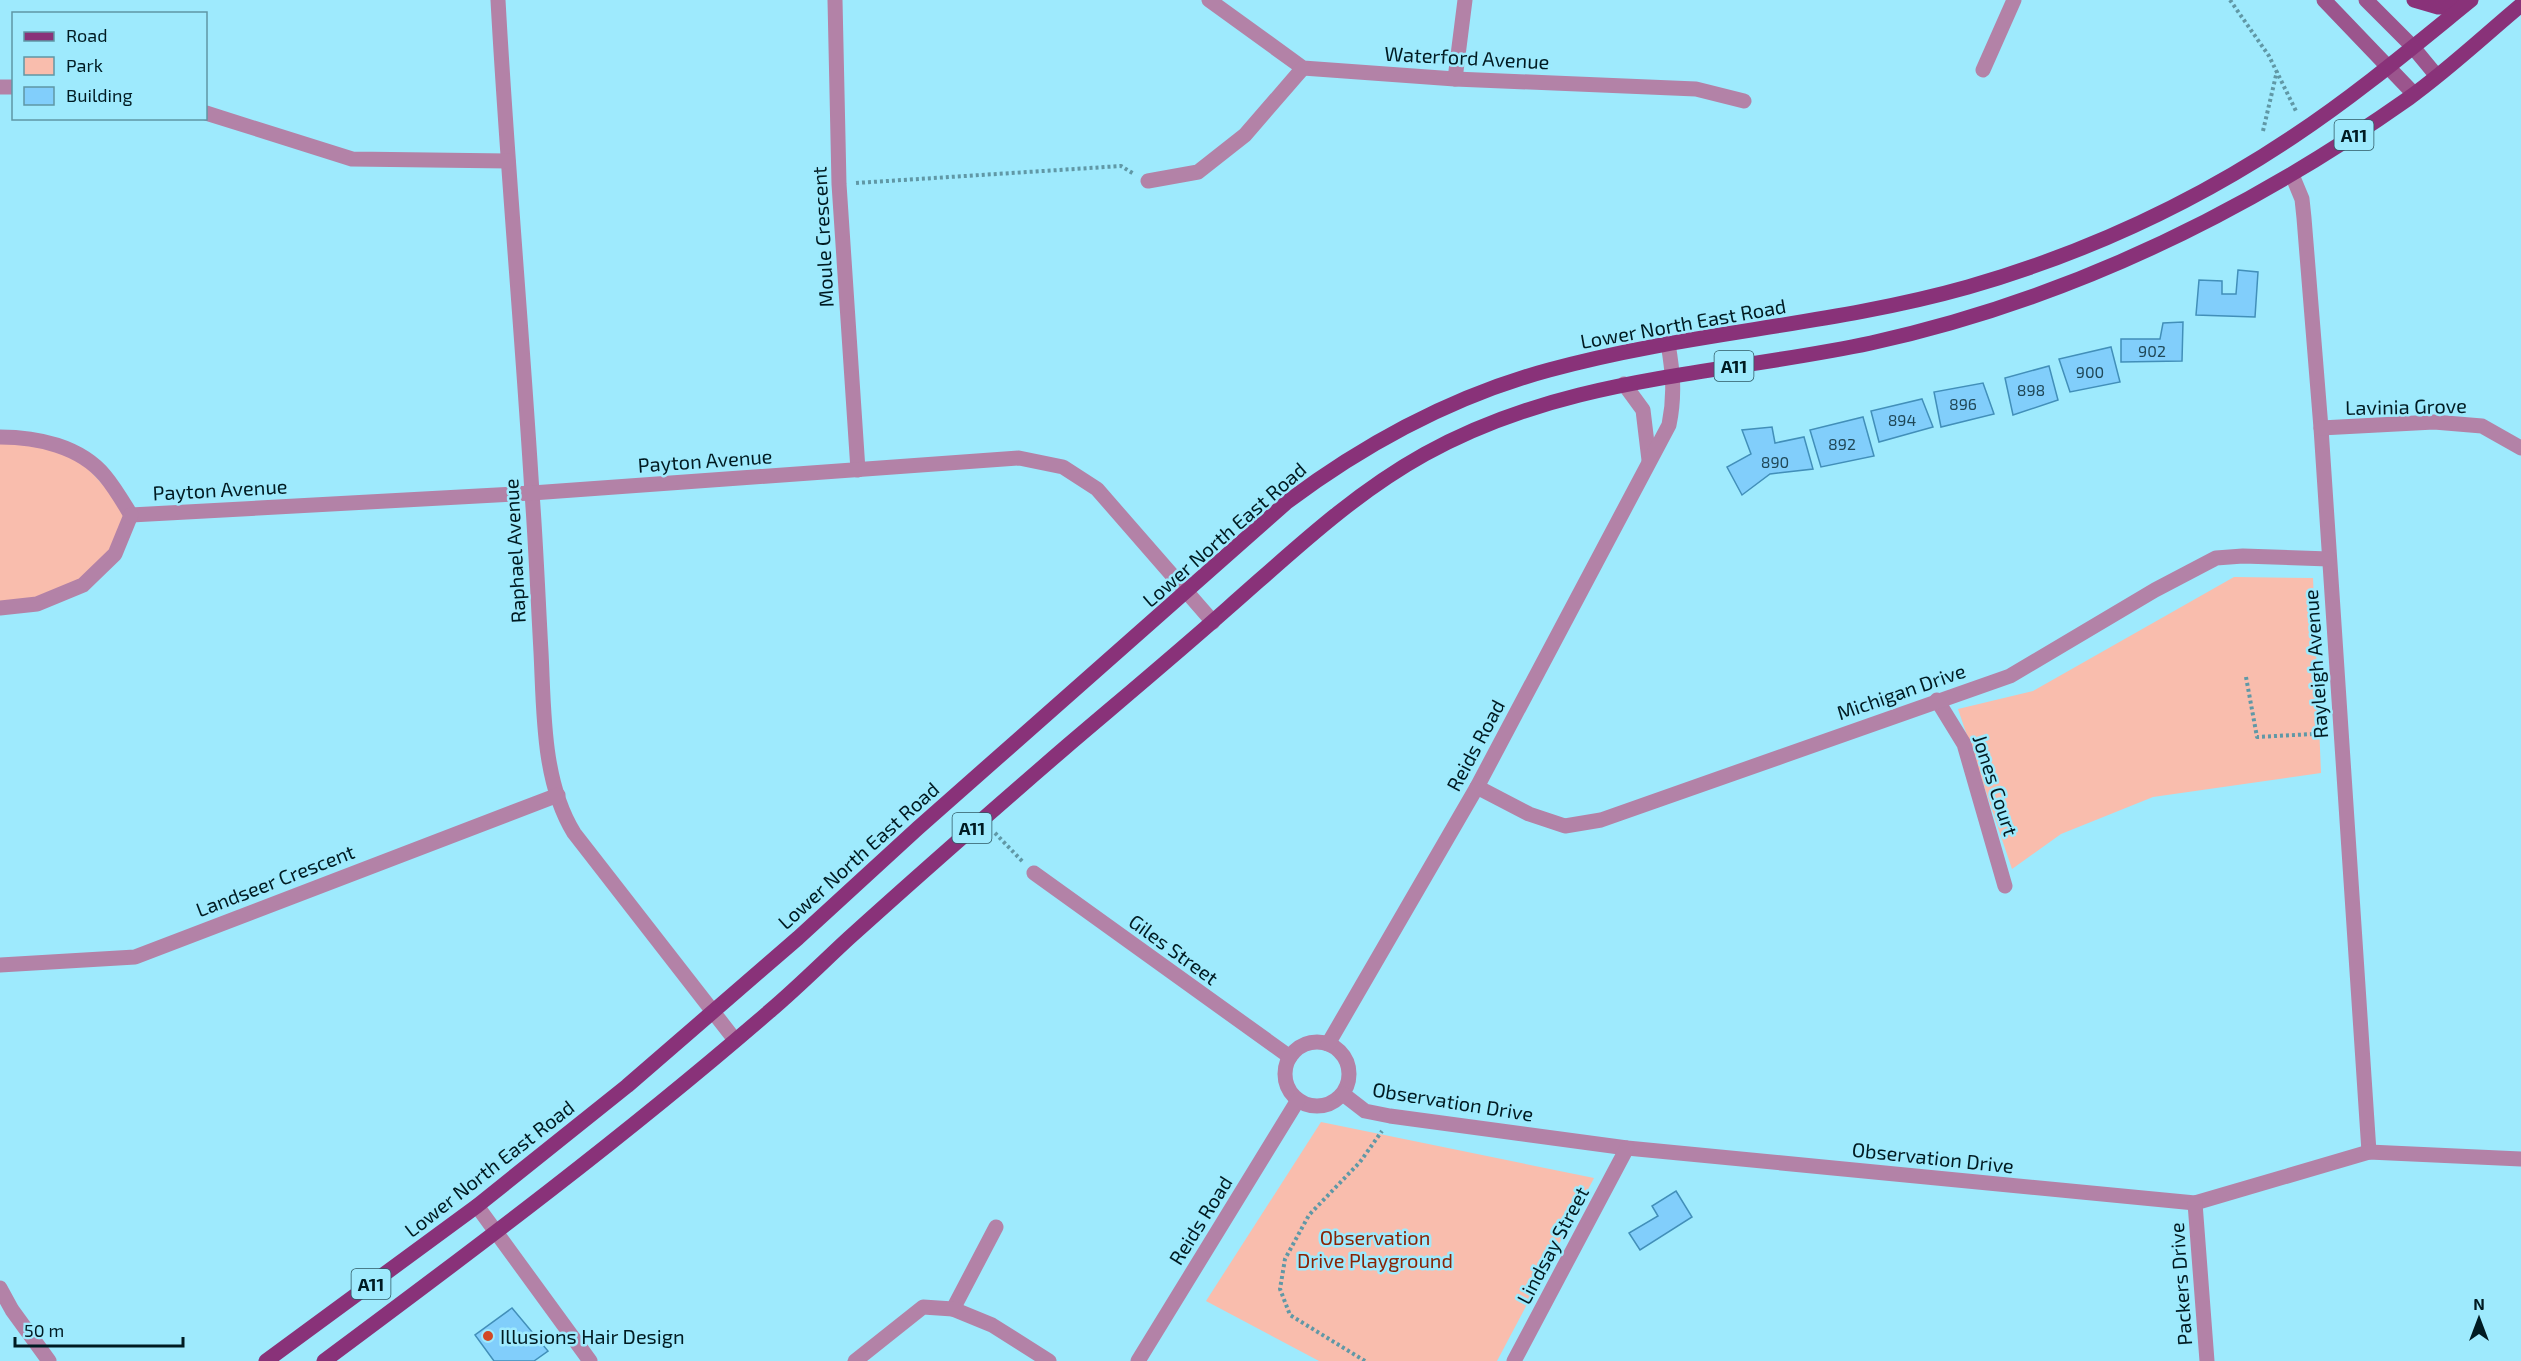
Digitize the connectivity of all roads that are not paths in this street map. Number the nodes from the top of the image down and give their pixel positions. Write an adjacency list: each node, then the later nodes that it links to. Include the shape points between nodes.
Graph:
1 (498, 0): 20 (street, Raphael Avenue)
2 (834, 0): 30 (street, Moule Crescent, via 839,184)
3 (1209, 0): 13 (street)
4 (1465, 0): 16 (street)
5 (2014, 0): 14 (street)
6 (2324, 0): 12 (street)
7 (2366, 0): 11 (street)
8 (2414, 0): 9 (main road, via 2438,7)
9 (2466, 4): 11 (main road, Lower North East Road / A11)
10 (2521, 6): 15 (main road, A11)
11 (2412, 46): 12 (main road, Lower North East Road / A11); 15 (street)
12 (2389, 66): 17 (street); 23 (main road, Lower North East Road / A11, via 2294,136 2224,179 2142,222 2061,256 1899,305)
13 (1303, 69): 16 (street, Waterford Avenue); 22 (street, via 1245,135 1198,172)
14 (1983, 70)
15 (2436, 75): 17 (main road, A11)
16 (1455, 79): 18 (street, Waterford Avenue, via 1696,89)
17 (2414, 94): 21 (main road, A11)
18 (1744, 100)
19 (207, 112): 20 (street, via 352,159)
20 (508, 161): 31 (street, Raphael Avenue)
21 (2292, 175): 24 (main road, A11, via 2141,254 1990,311 1864,344); 26 (street, Rayleigh Avenue, via 2302,199)
22 (1148, 181)
23 (1668, 344): 24 (street, Reids Road); 34 (main road, Lower North East Road / A11, via 1533,375 1478,393 1419,419 1364,449 1287,502)
24 (1674, 376): 25 (main road, A11); 29 (street, Reids Road, via 1669,425)
25 (1624, 384): 29 (street, via 1643,410); 36 (main road, A11, via 1526,409 1469,432 1418,459 1345,506)
26 (2321, 428): 28 (street, Lavinia Grove, via 2434,422 2482,426); 33 (street, Rayleigh Avenue)
27 (0, 437): 32 (street, Payton Avenue, via 25,437 69,448 104,475)
28 (2521, 448)
29 (1649, 460): 38 (street, Reids Road)
30 (858, 470): 31 (street, Payton Avenue); 34 (street, Payton Avenue, via 1019,458 1063,467 1097,489)
31 (532, 493): 32 (street, Payton Avenue); 39 (street, Raphael Avenue, via 547,745)
32 (131, 515): 35 (street, Payton Avenue, via 116,554 83,585 37,604)
33 (2329, 559): 37 (street, Michigan Drive, via 2216,558 2010,676); 50 (street, Rayleigh Avenue)
34 (1189, 592): 36 (street, Payton Avenue); 43 (main road, Lower North East Road / A11)
35 (0, 608)
36 (1212, 622): 44 (main road, A11, via 981,820)
37 (1937, 700): 38 (street, Michigan Drive, via 1601,820 1565,825 1529,814); 41 (street, Jones Court, via 1964,744)
38 (1477, 787): 45 (street, Reids Road)
39 (558, 795): 42 (street, Landseer Crescent, via 135,957); 43 (street, Raphael Avenue, via 574,833)
40 (1034, 873): 46 (street, Giles Street)
41 (2005, 886)
42 (0, 964)
43 (713, 1012): 44 (street, Raphael Avenue); 53 (main road, Lower North East Road / A11)
44 (735, 1040): 55 (main road, A11, via 584,1166)
45 (1328, 1044): 46 (street, via 1312,1042); 47 (street, via 1345,1057 1349,1068)
46 (1290, 1057): 48 (street, via 1285,1078)
47 (1343, 1094): 48 (street, via 1322,1106); 49 (street, Observation Drive, via 1365,1111 1390,1116)
48 (1298, 1100): 64 (street, Reids Road)
49 (1627, 1148): 52 (street, Observation Drive); 65 (street, Lindsay Street)
50 (2369, 1152): 51 (street, Observation Drive); 52 (street, Observation Drive)
51 (2521, 1159)
52 (2195, 1203): 66 (street, Packers Drive)
53 (477, 1206): 55 (street); 59 (main road, Lower North East Road / A11)
54 (996, 1227): 57 (street)
55 (497, 1232): 60 (main road, A11); 61 (street)
56 (1, 1291): 58 (street)
57 (953, 1309): 62 (street, via 923,1308); 63 (street, via 992,1325)
58 (49, 1361)
59 (266, 1361)
60 (324, 1361)
61 (590, 1361)
62 (855, 1361)
63 (1049, 1361)
64 (1138, 1361)
65 (1514, 1361)
66 (2207, 1361)

